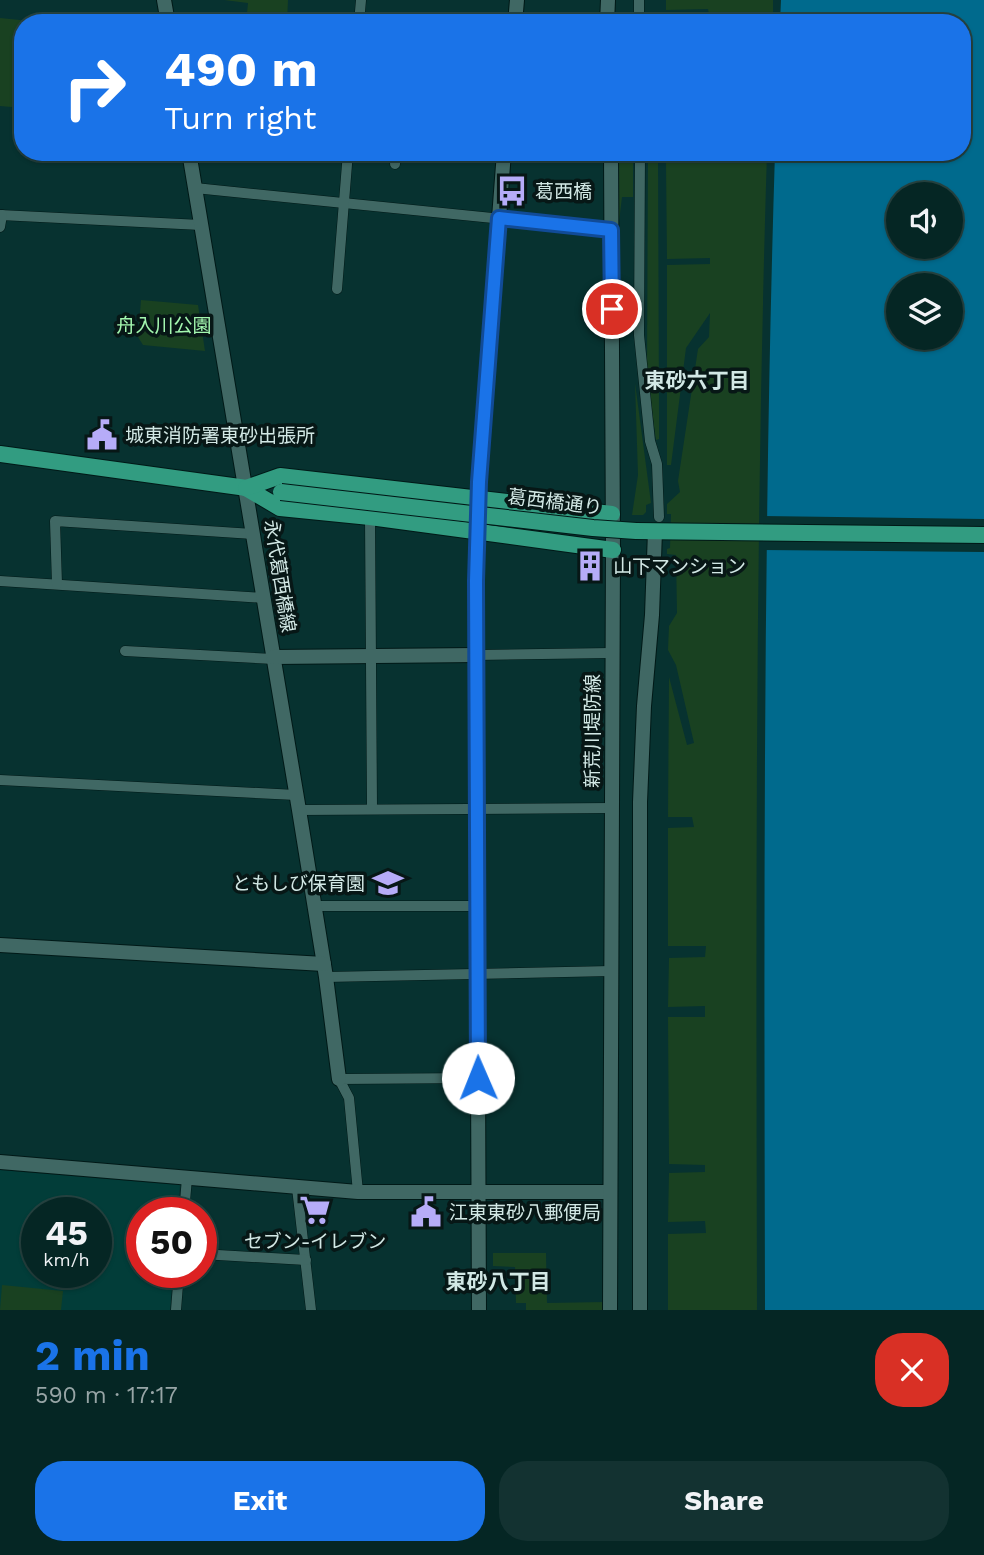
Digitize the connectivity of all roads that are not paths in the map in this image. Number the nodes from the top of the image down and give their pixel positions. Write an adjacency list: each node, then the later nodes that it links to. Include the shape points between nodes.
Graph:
1 (190, 161): 8 (main road, 永代葛西橋線)
2 (347, 161): 9 (street)
3 (395, 161): 7 (street)
4 (504, 161): 11 (main road)
5 (611, 161): 14 (main road, 新荒川堤防線)
6 (640, 161): 21 (street, via 639,335)
7 (395, 164)
8 (195, 188): 9 (street); 12 (main road, 永代葛西橋線)
9 (344, 202): 11 (street); 15 (street)
10 (1, 215): 12 (street); 13 (street)
11 (499, 218): 14 (street); 18 (main road)
12 (201, 225): 17 (main road, 永代葛西橋線)
13 (0, 227)
14 (611, 230): 19 (main road, 新荒川堤防線)
15 (337, 289)
16 (0, 454): 17 (main road, 葛西橋通り)
17 (246, 488): 18 (main road, via 281,476); 20 (main road, via 280,508); 21 (main road, 葛西橋通り, bridge, via 601,529 636,531); 23 (main road, 永代葛西橋線)
18 (478, 497): 19 (main road); 22 (main road)
19 (612, 514): 25 (main road, 新荒川堤防線)
20 (370, 517): 22 (main road); 32 (street)
21 (662, 526): 24 (main road, 葛西橋通り); 62 (main road, via 640,788)
22 (478, 532): 25 (main road); 31 (main road)
23 (254, 534): 27 (street, via 55,521); 28 (main road, 永代葛西橋線)
24 (984, 535)
25 (613, 550): 30 (main road, 新荒川堤防線)
26 (0, 581): 27 (street)
27 (57, 584): 28 (street)
28 (264, 598): 33 (main road, 永代葛西橋線)
29 (125, 651): 33 (street)
30 (611, 653): 31 (street); 37 (main road, 新荒川堤防線)
31 (475, 655): 32 (main road, 永代葛西橋線); 38 (main road)
32 (372, 656): 33 (main road, 永代葛西橋線); 36 (street)
33 (274, 658): 35 (main road)
34 (0, 780): 35 (street)
35 (296, 795): 39 (main road)
36 (372, 808): 38 (street); 39 (street)
37 (612, 808): 38 (street); 44 (main road, 新荒川堤防線)
38 (477, 809): 41 (main road)
39 (299, 810): 40 (main road)
40 (314, 906): 41 (street); 43 (main road)
41 (477, 906): 45 (main road)
42 (0, 945): 43 (main road)
43 (325, 971): 45 (street); 47 (main road)
44 (611, 971): 45 (street); 52 (main road, 新荒川堤防線)
45 (477, 974): 46 (main road)
46 (478, 1078): 47 (street); 53 (main road)
47 (339, 1079): 51 (street, via 349,1098)
48 (0, 1162): 49 (main road)
49 (187, 1178): 50 (main road); 54 (street)
50 (297, 1188): 51 (main road); 56 (street)
51 (358, 1192): 53 (main road)
52 (610, 1192): 53 (main road); 61 (main road, 新荒川堤防線)
53 (479, 1193): 60 (main road)
54 (185, 1197)
55 (217, 1255): 56 (street)
56 (306, 1260): 59 (street)
57 (178, 1288): 58 (street)
58 (176, 1310)
59 (311, 1310)
60 (480, 1310)
61 (610, 1310)
62 (640, 1310)

